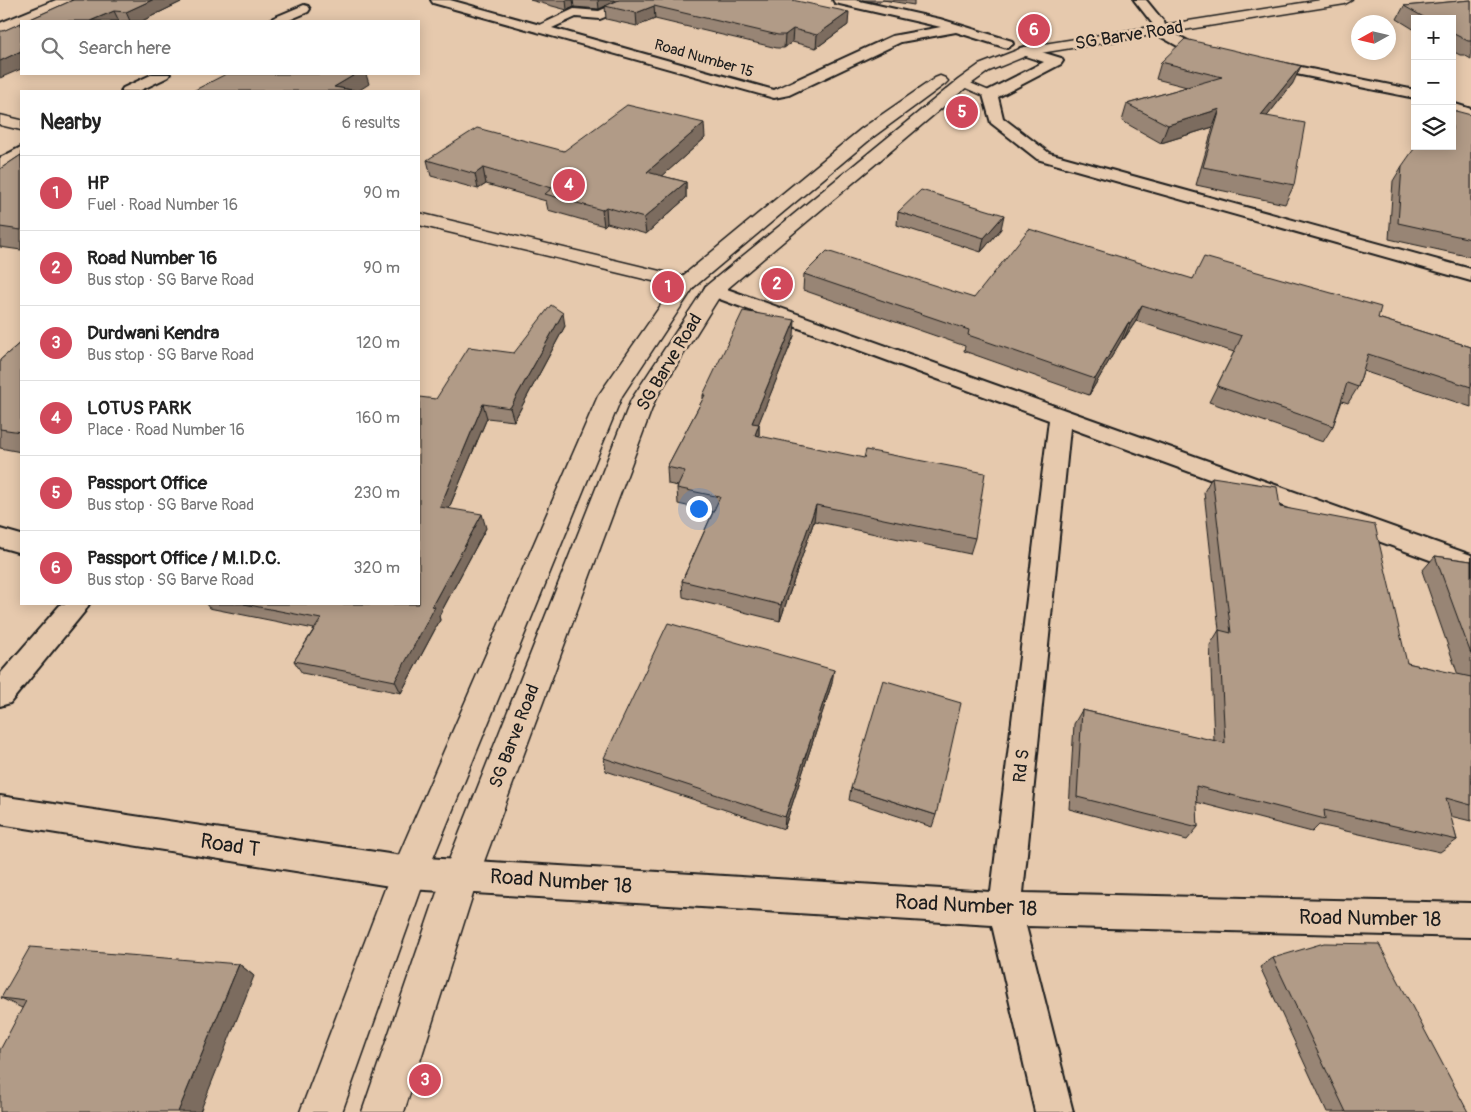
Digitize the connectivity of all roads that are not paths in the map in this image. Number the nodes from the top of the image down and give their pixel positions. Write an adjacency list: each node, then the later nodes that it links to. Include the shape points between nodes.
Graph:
1 (66, 0): 13 (street)
2 (437, 0): 14 (street, Road Number 15)
3 (839, 0): 11 (street)
4 (1140, 0): 12 (street)
5 (1291, 0): 12 (main road, SG Barve Road)
6 (1345, 0): 12 (main road, SG Barve Road)
7 (619, 7): 14 (street, via 600,15 574,13)
8 (934, 8): 11 (street)
9 (304, 9): 10 (street)
10 (279, 20)
11 (940, 23): 15 (street)
12 (1159, 26): 16 (main road, SG Barve Road); 17 (main road, SG Barve Road); 18 (street, via 1198,51)
13 (0, 28)
14 (543, 28): 15 (street, Road Number 15, via 774,94 897,40)
15 (957, 28): 16 (street)
16 (1007, 44): 35 (main road, SG Barve Road, via 966,62 867,132)
17 (1025, 51): 21 (main road, SG Barve Road, via 984,68); 24 (street, via 1056,60)
18 (1226, 56)
19 (1254, 62): 23 (street)
20 (161, 75): 22 (street)
21 (963, 83): 24 (street); 35 (main road, SG Barve Road)
22 (130, 90)
23 (1411, 93)
24 (990, 95): 34 (street, via 996,120 1043,156)
25 (1471, 97): 26 (street)
26 (1456, 99)
27 (1456, 108): 28 (street)
28 (1471, 114)
29 (0, 120): 30 (main road)
30 (20, 125)
31 (20, 153): 32 (street)
32 (0, 166)
33 (420, 219): 35 (main road)
34 (1471, 276)
35 (699, 286): 36 (street); 43 (main road, SG Barve Road, via 610,396); 44 (main road, SG Barve Road, via 643,400)
36 (1060, 416): 39 (street); 45 (street, Rd S)
37 (0, 538): 38 (street)
38 (20, 544)
39 (1471, 565)
40 (75, 605): 41 (street)
41 (0, 694)
42 (0, 810): 43 (street, Road T)
43 (409, 873): 44 (street, Road T); 47 (main road, SG Barve Road)
44 (461, 875): 45 (street, Road Number 18); 48 (main road, SG Barve Road)
45 (1005, 909): 46 (street, Road Number 18); 49 (street, Rd S)
46 (1471, 920)
47 (321, 1112)
48 (383, 1112)
49 (1054, 1112)

